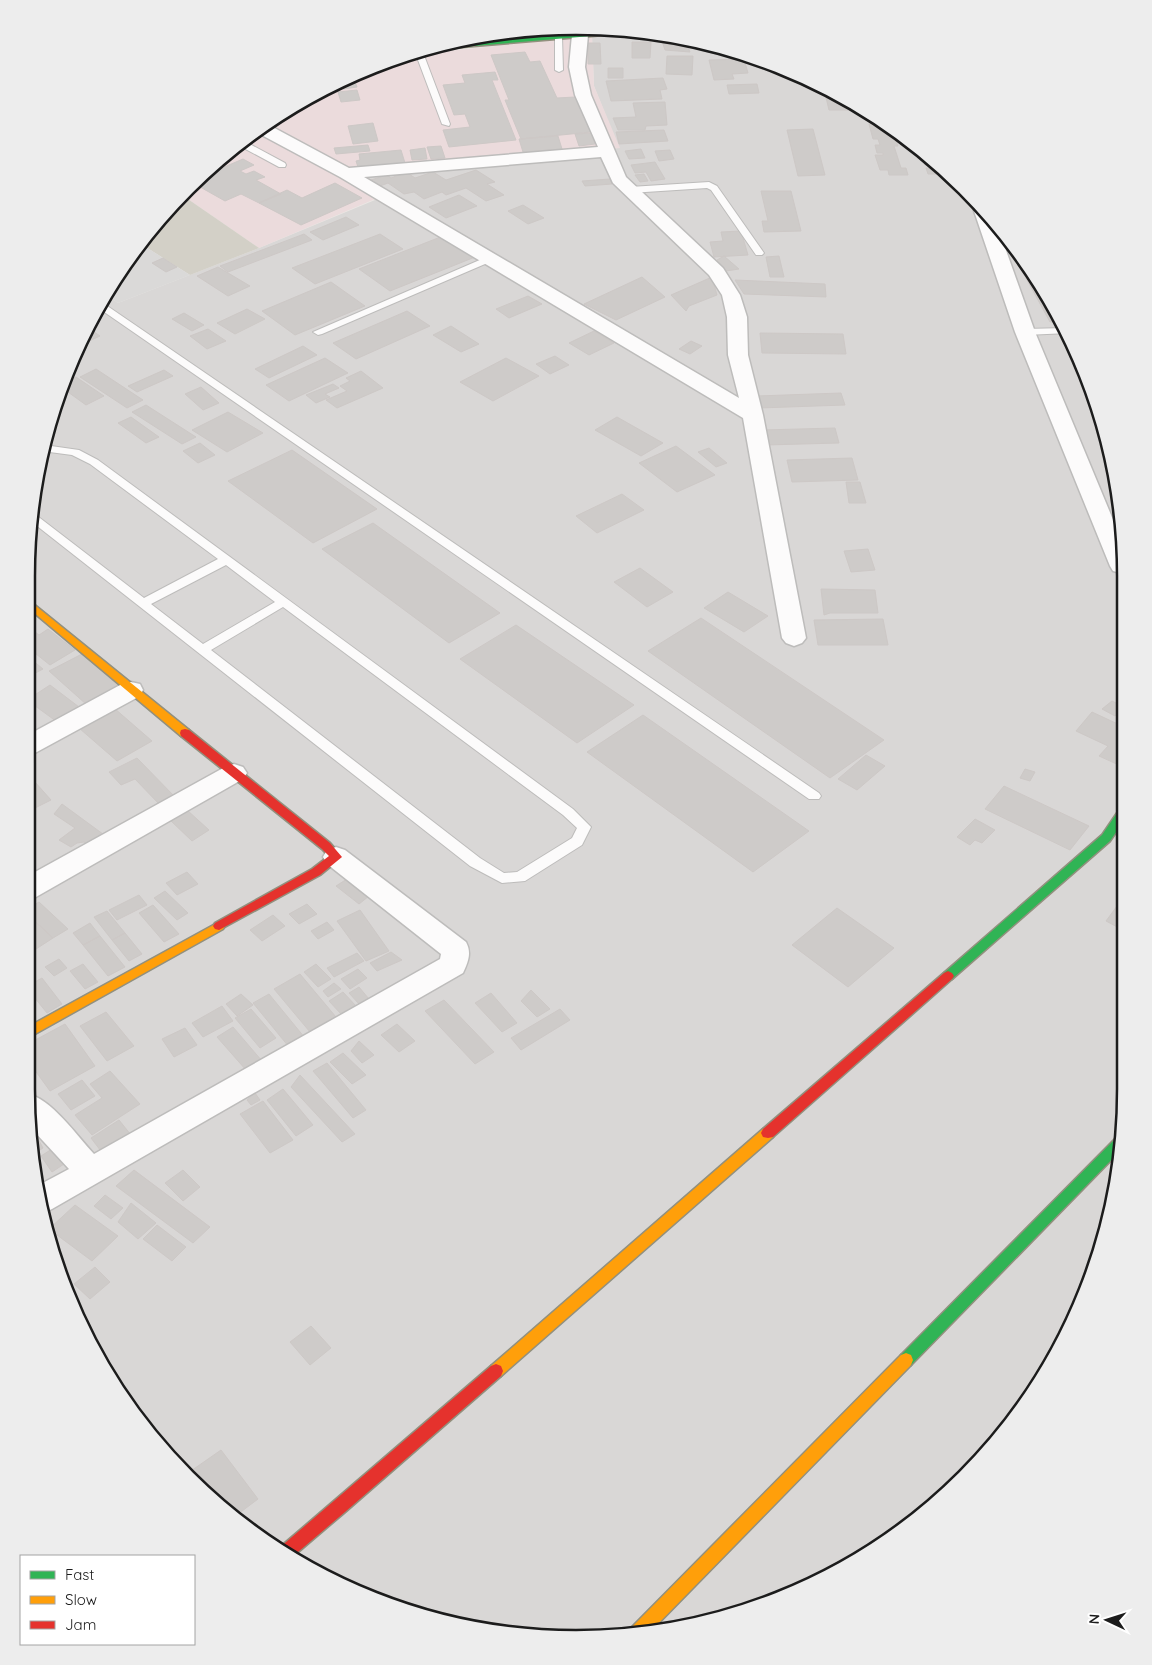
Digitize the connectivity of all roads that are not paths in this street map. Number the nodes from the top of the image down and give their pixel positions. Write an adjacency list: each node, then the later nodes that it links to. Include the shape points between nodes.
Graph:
1 (580, 35): 2 (street); 9 (street, via 579,80)
2 (558, 37): 3 (street); 5 (lane)
3 (491, 42)
4 (421, 58): 6 (lane)
5 (559, 70)
6 (446, 124)
7 (268, 132): 11 (street)
8 (248, 147): 10 (lane)
9 (608, 150): 11 (street); 12 (street, via 610,163)
10 (282, 165)
11 (346, 173): 15 (street)
12 (630, 190): 14 (lane, via 709,185); 20 (street, via 716,272 731,294 737,317 738,355)
13 (987, 224): 19 (street)
14 (758, 253)
15 (489, 259): 18 (lane); 20 (street)
16 (105, 308): 33 (lane)
17 (1058, 331): 19 (lane)
18 (318, 332)
19 (1025, 332): 23 (street)
20 (753, 415): 28 (street)
21 (50, 449): 24 (lane, via 75,452 94,462)
22 (38, 522): 26 (lane)
23 (1116, 555)
24 (226, 560): 25 (lane); 26 (lane)
25 (283, 602): 29 (lane); 29 (lane, via 568,812 584,827 577,841 520,877 502,878 475,862)
26 (143, 603): 29 (lane)
27 (35, 609): 30 (street)
28 (794, 638)
29 (203, 650)
30 (131, 690): 31 (street); 32 (street)
31 (35, 742)
32 (234, 773): 35 (street); 36 (street)
33 (814, 796)
34 (1117, 822): 42 (street, via 1106,838)
35 (336, 857): 37 (street, via 316,872); 40 (street, via 456,950 453,965)
36 (35, 885)
37 (35, 1029)
38 (36, 1113): 40 (street)
39 (1113, 1150): 43 (street)
40 (90, 1172): 41 (street)
41 (46, 1197)
42 (290, 1548)
43 (646, 1625)

